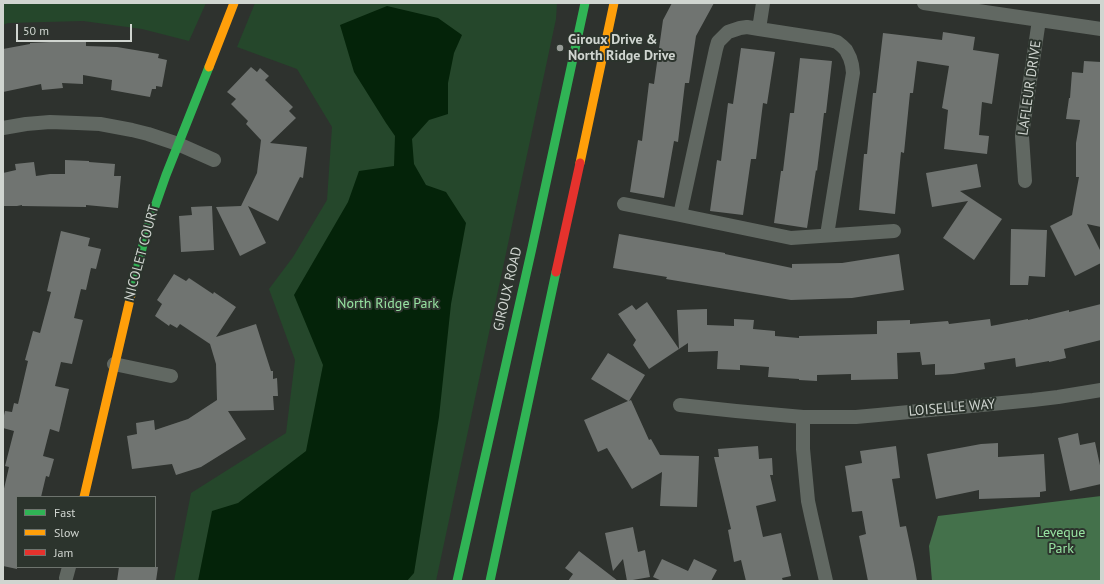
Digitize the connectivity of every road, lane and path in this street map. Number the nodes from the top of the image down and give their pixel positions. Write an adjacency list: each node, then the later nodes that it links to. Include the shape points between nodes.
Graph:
1 (234, 3): 10 (main road, NICOLET COURT)
2 (585, 3): 23 (main road, GIROUX ROAD)
3 (614, 3): 24 (main road)
4 (763, 3): 7 (street)
5 (924, 3): 6 (street, LAFLEUR DRIVE)
6 (1039, 20): 8 (street, LAFLEUR DRIVE); 12 (street, LAFLEUR DRIVE, via 1022,136)
7 (759, 29): 14 (street, via 747,27 733,30 718,42); 16 (street, via 837,42 850,58 853,73)
8 (1101, 29)
9 (3, 128): 10 (street, via 50,122 92,124 132,130)
10 (178, 144): 11 (street); 17 (main road, NICOLET COURT, via 146,232)
11 (214, 160)
12 (1026, 181)
13 (624, 204): 14 (street)
14 (680, 215): 16 (street, via 791,238)
15 (894, 231): 16 (street)
16 (827, 235)
17 (114, 364): 18 (street); 22 (main road, NICOLET COURT)
18 (171, 376)
19 (1101, 390): 21 (street, LOISELLE WAY, via 1039,400 878,415)
20 (680, 405): 21 (street, LOISELLE WAY)
21 (803, 417): 25 (street, via 808,501)
22 (84, 496)
23 (457, 581)
24 (490, 581)
25 (826, 581)

